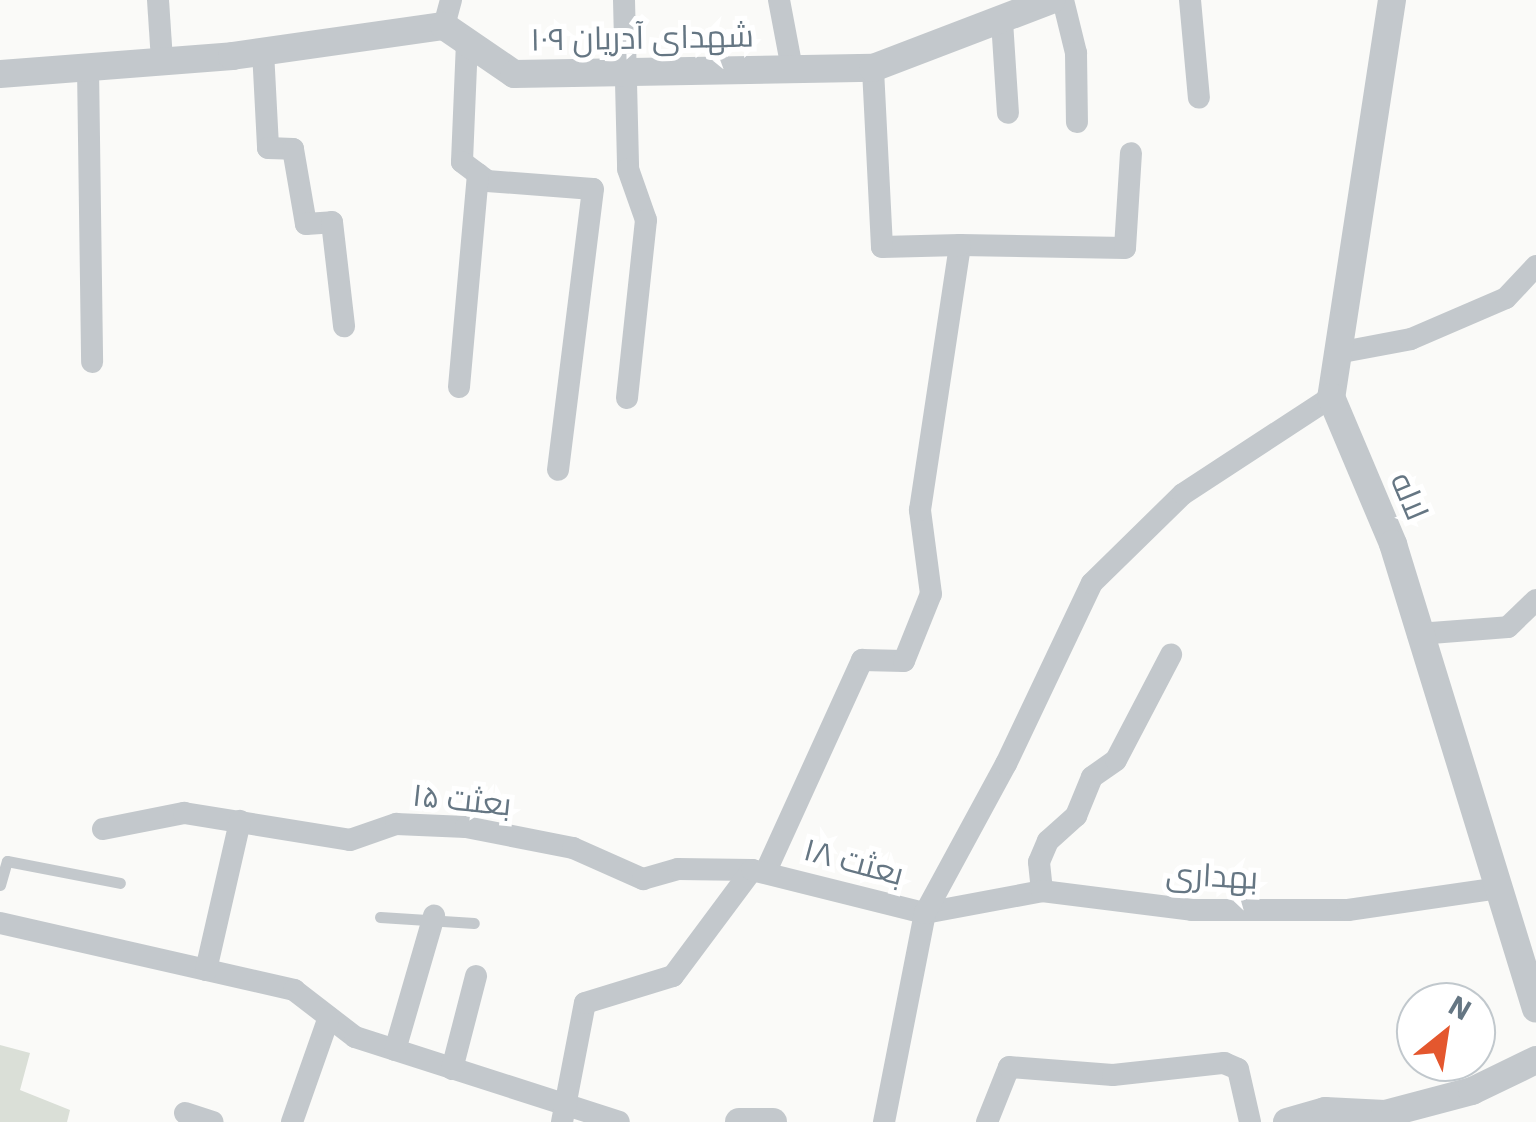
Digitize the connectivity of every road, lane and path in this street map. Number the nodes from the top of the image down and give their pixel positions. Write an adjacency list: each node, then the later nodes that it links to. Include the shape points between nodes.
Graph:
1 (158, 0): 11 (street)
2 (624, 0): 15 (street)
3 (780, 0): 14 (street)
4 (1051, 0): 8 (street, شهدای آدریان ۱۰۹)
5 (1062, 0): 19 (street, via 1076,53)
6 (1190, 0): 17 (street)
7 (1392, 0): 25 (street)
8 (1002, 22): 13 (street, شهدای آدریان ۱۰۹); 18 (street)
9 (454, 23): 10 (street); 15 (street, شهدای آدریان ۱۰۹, via 514,74); 21 (street, via 462,162)
10 (264, 51): 11 (street); 24 (street, via 268,148 293,149 306,224 332,222)
11 (162, 61): 12 (street)
12 (88, 67): 16 (street); 26 (street)
13 (873, 68): 14 (street, شهدای آدریان ۱۰۹); 22 (street, via 882,247)
14 (792, 70): 15 (street, شهدای آدریان ۱۰۹)
15 (624, 72): 29 (street, via 628,169 646,220)
16 (0, 74)
17 (1199, 98)
18 (1008, 113)
19 (1077, 122)
20 (1131, 153): 22 (street, via 1125,248)
21 (478, 174): 27 (street); 30 (street, via 593,189)
22 (960, 245): 36 (street, via 920,510 931,594 904,661 862,660)
23 (1536, 266): 25 (street, via 1506,298 1411,339)
24 (344, 326)
25 (1337, 352): 28 (street)
26 (92, 362)
27 (458, 387)
28 (1330, 397): 32 (street, لاله, via 1393,544); 41 (street, via 1183,494 1092,583 1006,764)
29 (627, 398)
30 (558, 470)
31 (1536, 600): 32 (street, via 1508,627)
32 (1418, 634): 39 (street, لاله)
33 (1171, 655): 40 (street, via 1116,760 1092,777 1076,816 1048,841 1039,862)
34 (240, 822): 35 (street, بعثت ۱۵, via 184,813); 36 (street, بعثت ۱۵, via 350,840 396,824 466,826 573,848 643,879 678,869); 46 (street)
35 (103, 829)
36 (759, 871): 41 (street, بعثت ۱۸); 54 (street, via 672,976 585,1002)
37 (120, 882): 38 (lane, via 7,860)
38 (0, 885)
39 (1498, 888): 40 (street, بهداری, via 1348,910 1192,910); 48 (street, لاله)
40 (1042, 891): 41 (street, بهداری)
41 (924, 913): 60 (street)
42 (434, 916): 43 (lane); 45 (lane); 50 (street)
43 (380, 917)
44 (0, 923): 46 (street)
45 (474, 923)
46 (206, 970): 49 (street, via 294,990)
47 (476, 976): 52 (street)
48 (1536, 1009)
49 (328, 1017): 50 (street, via 355,1037); 56 (street)
50 (395, 1050): 52 (street)
51 (1536, 1060): 63 (street, via 1472,1091 1385,1114 1324,1111)
52 (452, 1069): 54 (street)
53 (184, 1113): 55 (street)
54 (564, 1114): 57 (street)
55 (214, 1122)
56 (292, 1122)
57 (619, 1122)
58 (739, 1122): 59 (street)
59 (773, 1122)
60 (884, 1122)
61 (986, 1122): 62 (street, via 1008,1067 1112,1074 1224,1063 1238,1069)
62 (1250, 1122)
63 (1287, 1122)

